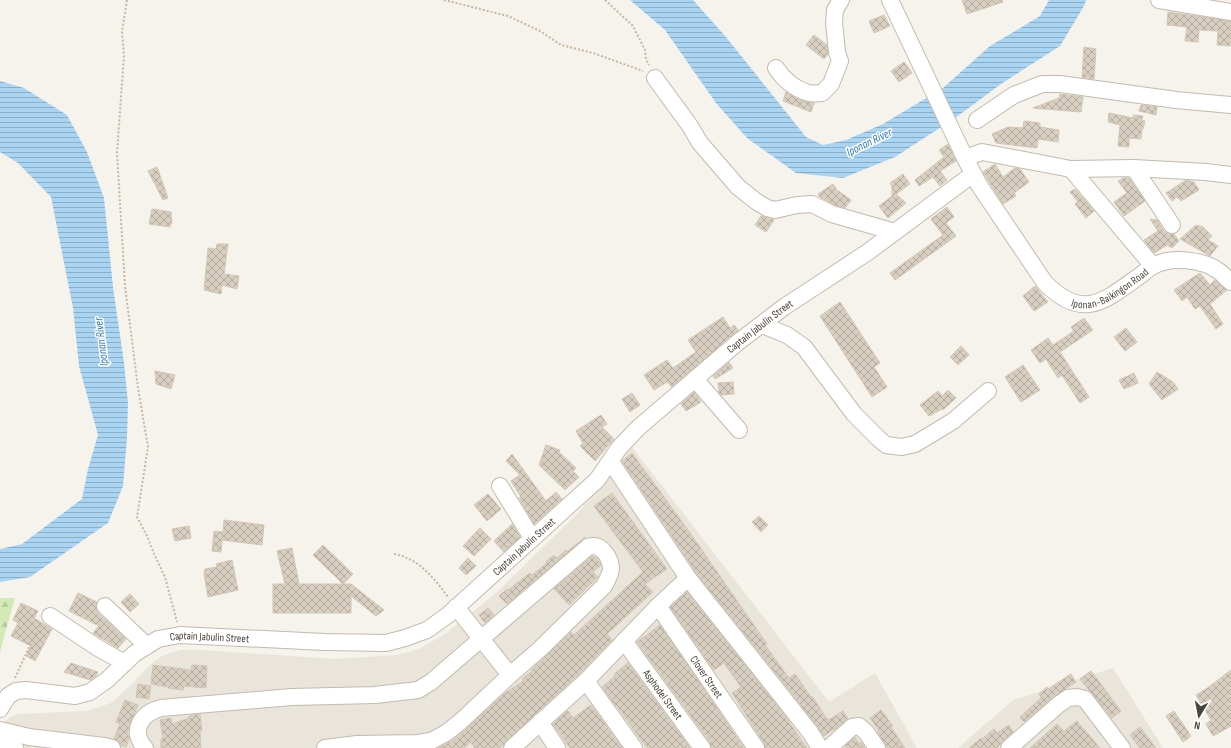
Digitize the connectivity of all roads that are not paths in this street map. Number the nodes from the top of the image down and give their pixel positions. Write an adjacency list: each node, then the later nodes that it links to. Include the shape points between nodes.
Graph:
1 (841, 0): 5 (street, via 835,10 834,23 840,60 831,84 822,93 808,93 796,88 782,77)
2 (890, 0): 9 (street, Iponan-Baikingon Road)
3 (1158, 0): 4 (street)
4 (1231, 12)
5 (776, 68)
6 (654, 78): 15 (street, via 700,143 738,187 757,202 775,210 812,204 832,214)
7 (1231, 105): 8 (street, via 1042,84 1014,95)
8 (977, 120)
9 (962, 152): 11 (street, via 982,152); 12 (street, Iponan-Baikingon Road)
10 (1134, 168): 11 (street); 13 (street); 14 (street)
11 (1071, 169): 16 (street)
12 (973, 174): 15 (street, Captain Jabulin Street); 16 (street, Iponan-Baikingon Road, via 986,198 1045,283 1059,296 1082,305 1103,301)
13 (1231, 175)
14 (1172, 225)
15 (895, 232): 18 (street, Captain Jabulin Street)
16 (1153, 266): 17 (street, Iponan-Baikingon Road, via 1168,261 1192,261 1220,272)
17 (1231, 282)
18 (762, 324): 19 (street, Captain Jabulin Street); 20 (street, via 804,346 854,414 886,445 902,447 914,444 953,421)
19 (695, 379): 21 (street); 22 (street, Captain Jabulin Street, via 638,428 619,448)
20 (988, 390)
21 (738, 430)
22 (611, 462): 24 (street, Captain Jabulin Street, via 597,480); 25 (street)
23 (500, 486): 24 (street)
24 (532, 538): 28 (street, Captain Jabulin Street)
25 (688, 578): 27 (street); 51 (street)
26 (105, 606): 32 (street)
27 (658, 606): 31 (street); 50 (street, Clover Street)
28 (456, 608): 30 (street); 32 (street, Captain Jabulin Street, via 427,630 386,643 180,635 158,639)
29 (50, 616): 33 (street)
30 (480, 640): 34 (street); 34 (street, via 588,546 599,546 611,567 610,576 604,586); 44 (street, via 418,690 375,695 292,697 155,710 140,721 137,732 139,742)
31 (624, 641): 35 (street); 49 (street, Asphodel Street)
32 (147, 646): 33 (street, Captain Jabulin Street)
33 (125, 663): 36 (street, Captain Jabulin Street, via 90,692 75,696 26,690 16,692)
34 (510, 675): 45 (street, via 446,734 431,741)
35 (586, 681): 37 (street); 48 (street)
36 (4, 702)
37 (540, 722): 46 (street); 47 (street)
38 (0, 730): 39 (street)
39 (27, 743): 43 (street)
40 (0, 745): 42 (street)
41 (1117, 746): 54 (street, via 1085,699 1077,696 1068,698 1058,705)
42 (15, 748)
43 (112, 748)
44 (144, 748)
45 (325, 748)
46 (512, 748)
47 (557, 748)
48 (634, 748)
49 (702, 748)
50 (756, 748)
51 (820, 748)
52 (829, 748): 53 (street, via 852,727 859,726)
53 (877, 748)
54 (1009, 748)

